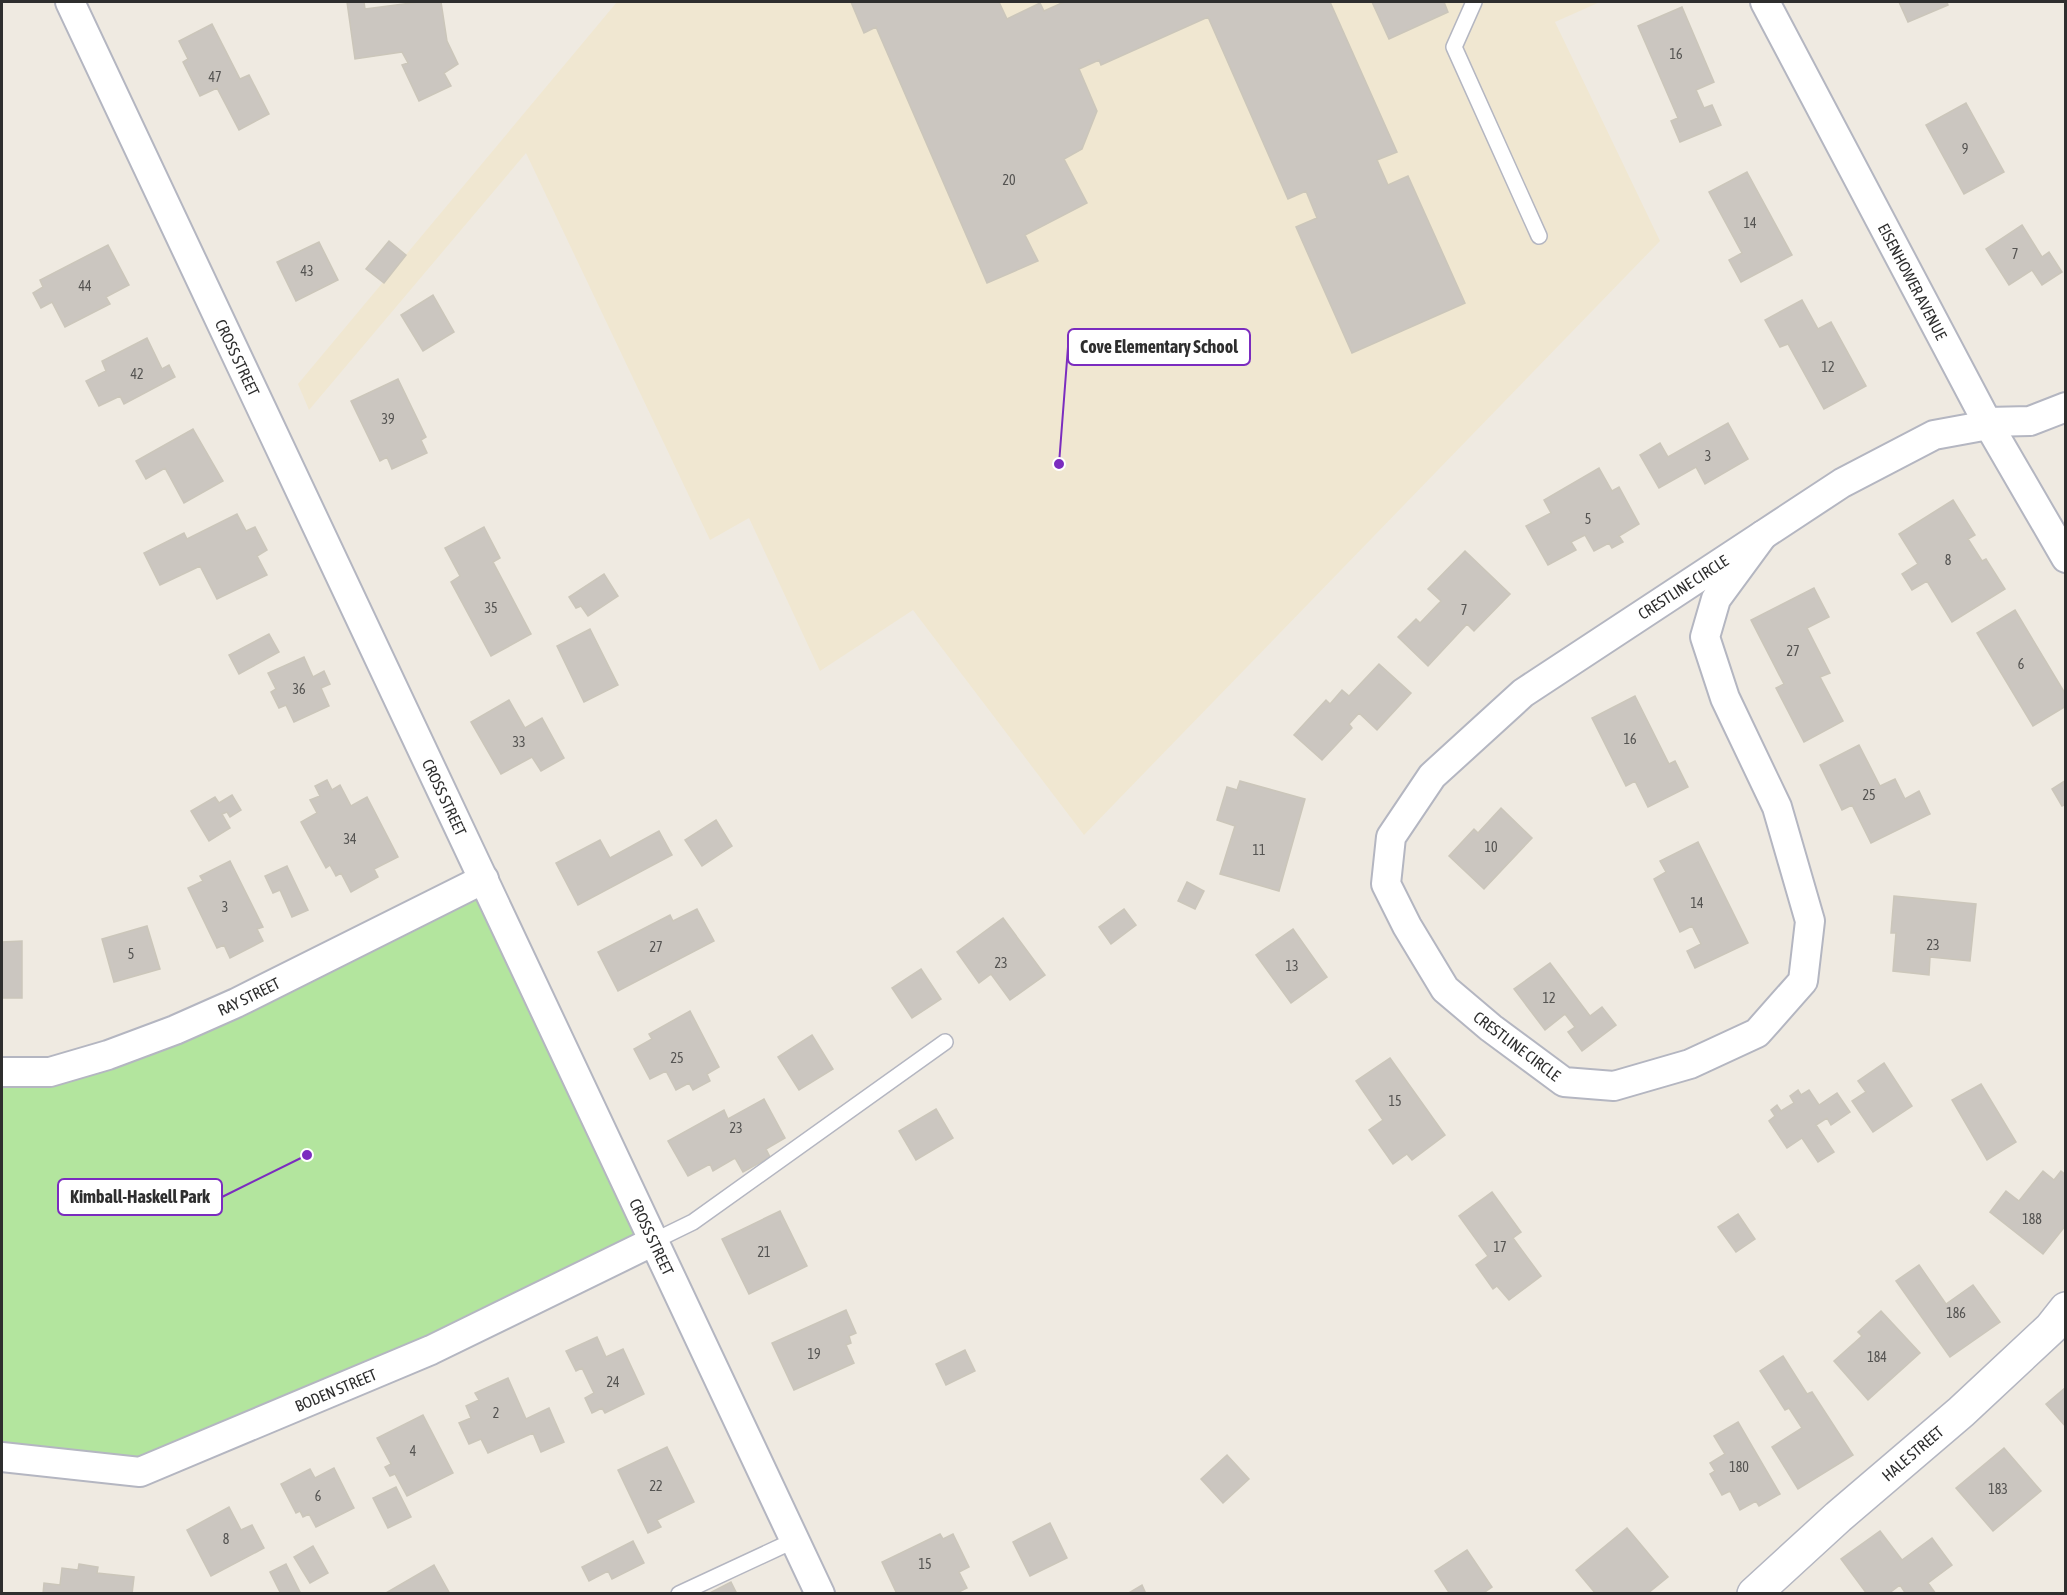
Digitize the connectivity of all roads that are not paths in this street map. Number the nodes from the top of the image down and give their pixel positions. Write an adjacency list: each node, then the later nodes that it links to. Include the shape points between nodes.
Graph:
1 (70, 2): 9 (street, CROSS STREET)
2 (1474, 2): 4 (lane, via 1454,47)
3 (1765, 2): 6 (street, EISENHOWER AVENUE)
4 (1539, 236)
5 (2066, 407): 6 (street, CRESTLINE CIRCLE, via 2031,421)
6 (1988, 423): 7 (street, CRESTLINE CIRCLE, via 1934,435 1842,483); 8 (street, EISENHOWER AVENUE)
7 (1763, 535): 7 (street, CRESTLINE CIRCLE, via 1716,599 1705,637 1725,698 1777,807 1810,921 1803,981 1757,1033 1690,1064 1614,1086 1564,1082 1445,989 1386,884 1391,837 1432,776 1523,693)
8 (2066, 558)
9 (484, 879): 11 (street, RAY STREET, via 175,1030 50,1072); 12 (street, CROSS STREET)
10 (945, 1042): 12 (lane, via 693,1222)
11 (2, 1072)
12 (654, 1241): 14 (street, BODEN STREET, via 431,1350 140,1472); 15 (street, CROSS STREET)
13 (2066, 1309): 18 (main road, HALE STREET, via 2051,1328 1961,1412)
14 (2, 1457)
15 (795, 1540): 16 (lane); 17 (street, CROSS STREET)
16 (679, 1593)
17 (820, 1593)
18 (1754, 1593)

